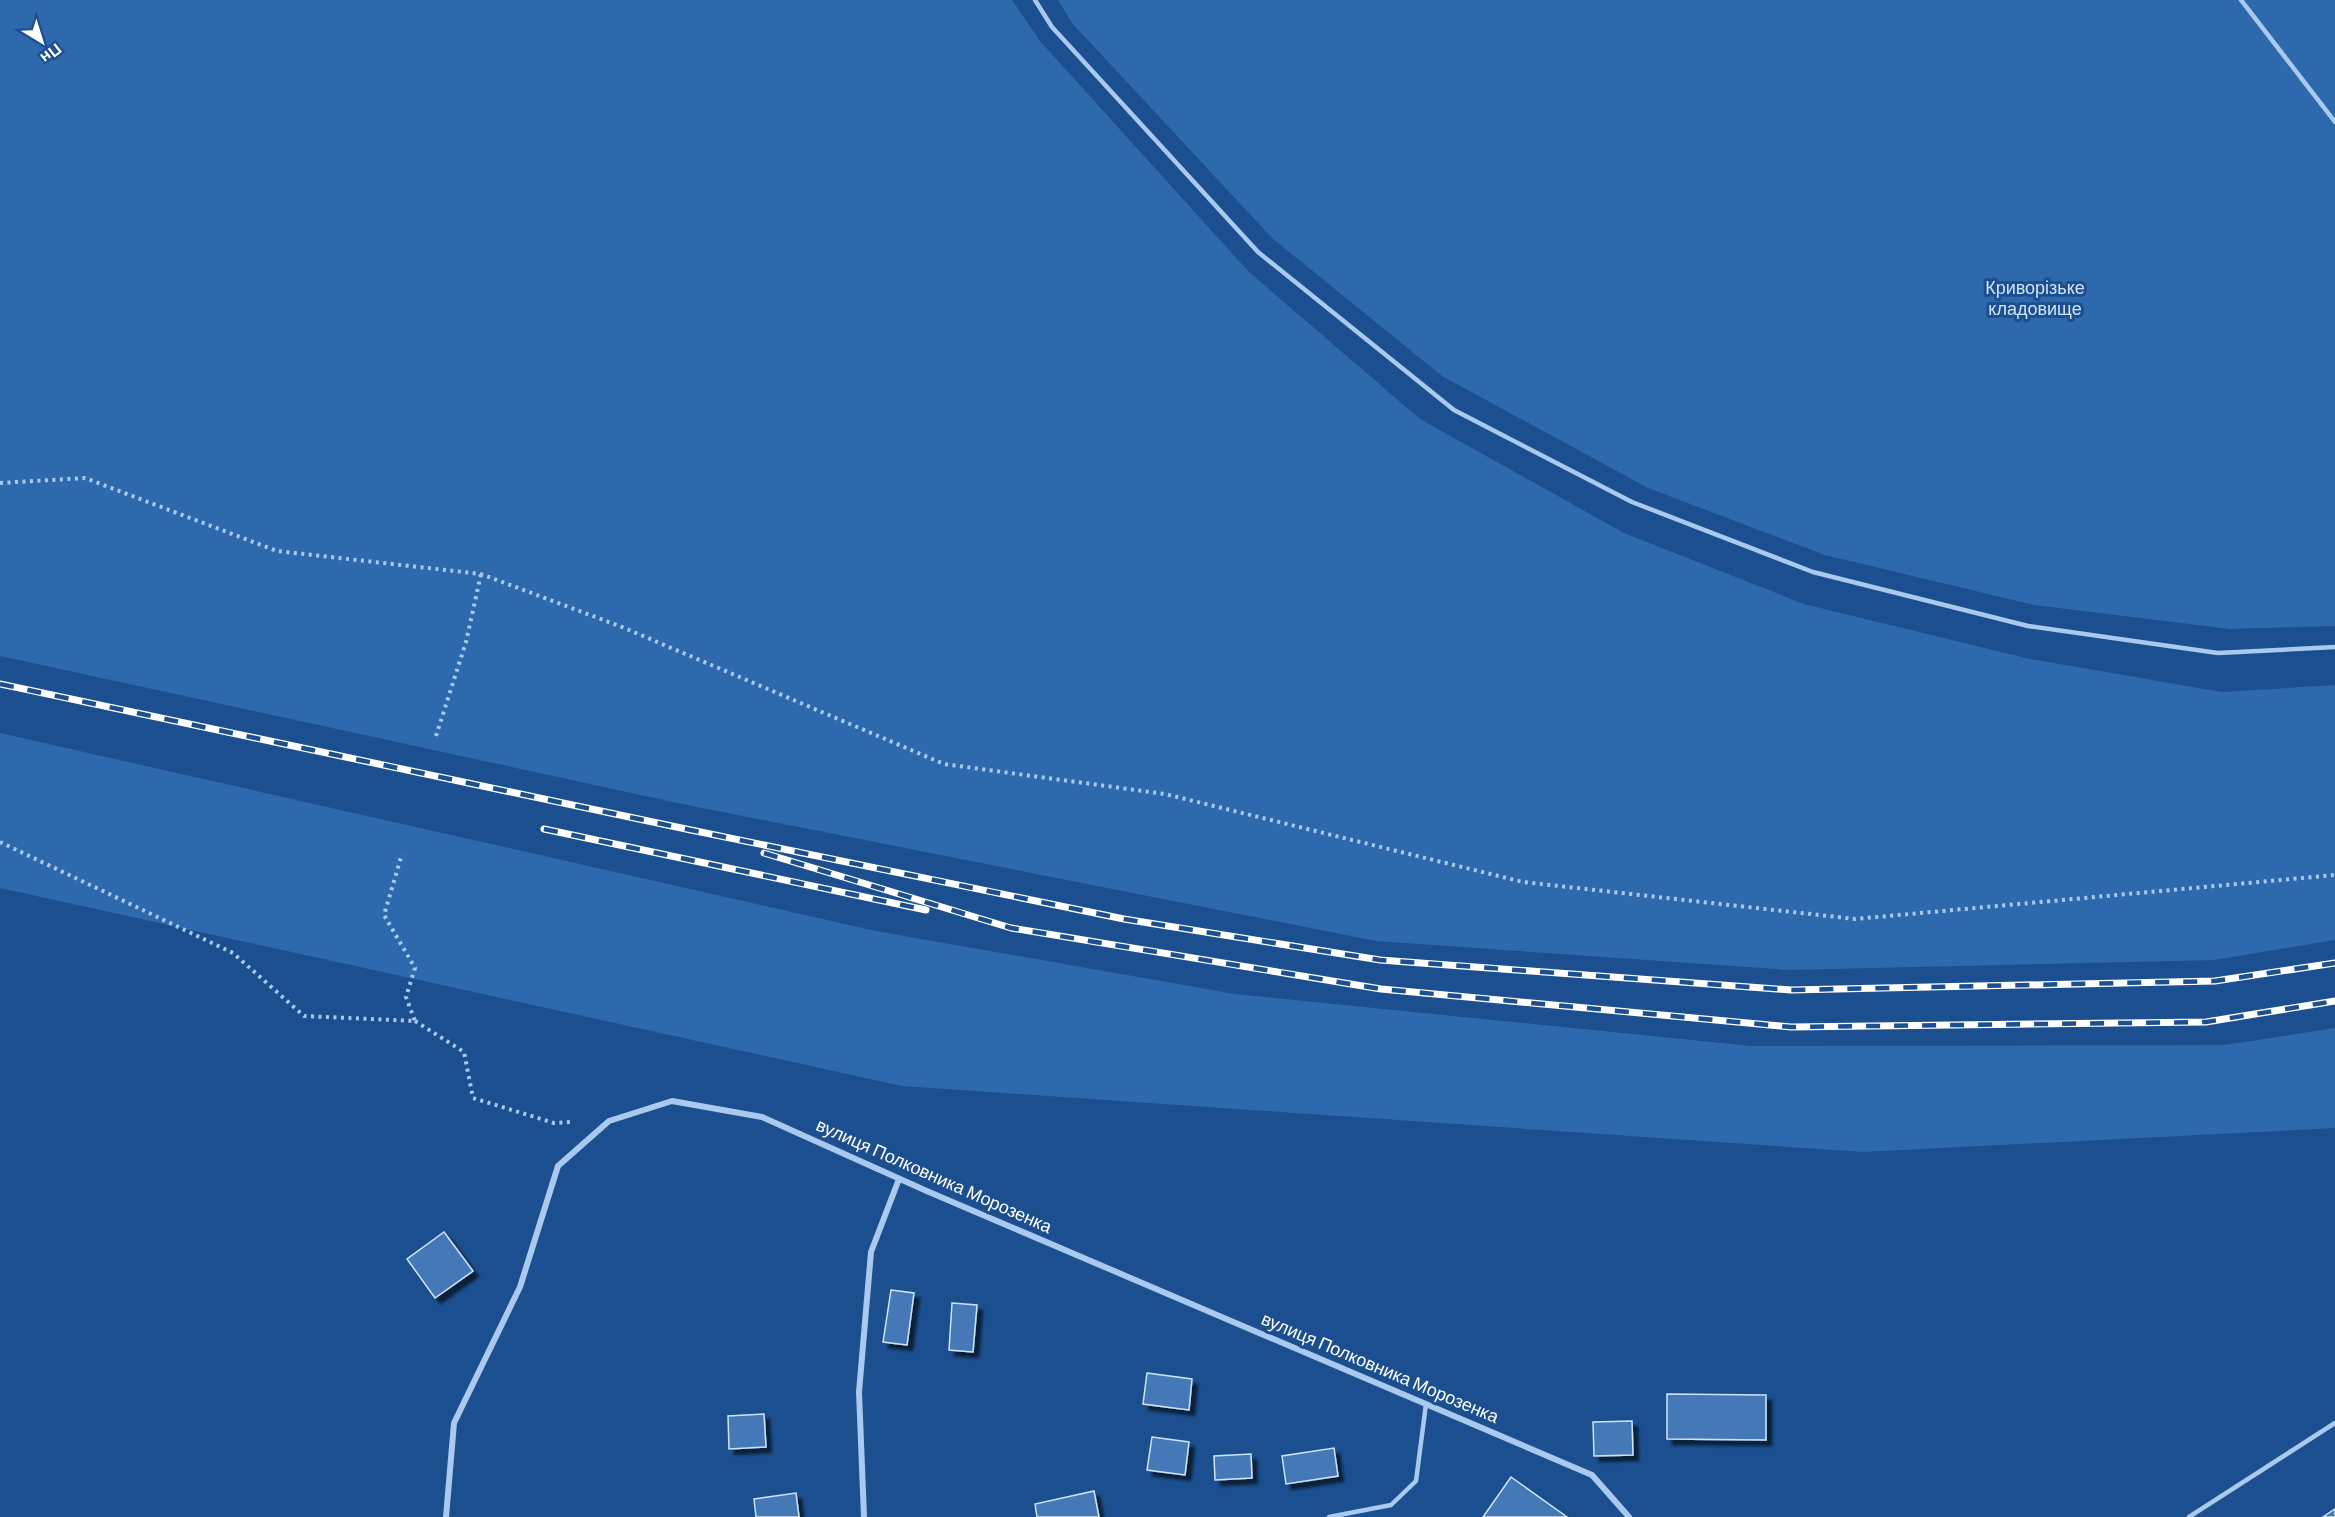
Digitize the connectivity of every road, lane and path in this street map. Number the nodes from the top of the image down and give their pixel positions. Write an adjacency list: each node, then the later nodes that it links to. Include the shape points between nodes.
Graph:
1 (1035, 0): 6 (lane, via 1052,27 1258,252 1454,410 1632,502 1813,572 2028,626 2217,653)
2 (2241, 0): 3 (lane)
3 (2335, 122)
4 (0, 483): 5 (path, via 85,478 277,551)
5 (481, 574): 7 (path, via 466,642); 10 (path, via 622,627 944,764 1165,794 1523,882 1855,919)
6 (2335, 647)
7 (436, 736)
8 (0, 842): 11 (path, via 233,953 304,1016)
9 (402, 854): 11 (path, via 384,915 415,968 406,997)
10 (2335, 875)
11 (415, 1021): 12 (path, via 464,1053 473,1098 554,1123)
12 (609, 1120): 13 (street, вулиця Полковника Морозенка, via 672,1101 762,1118); 16 (street, вулиця Полковника Морозенка, via 558,1166 520,1287 454,1423)
13 (899, 1179): 14 (street, вулиця Полковника Морозенка); 17 (street, via 871,1252 859,1392)
14 (1426, 1404): 18 (lane, via 1416,1481 1391,1505); 19 (street, вулиця Полковника Морозенка, via 1592,1475)
15 (2335, 1423): 20 (lane)
16 (446, 1517)
17 (864, 1517)
18 (1329, 1517)
19 (1629, 1517)
20 (2189, 1517)

